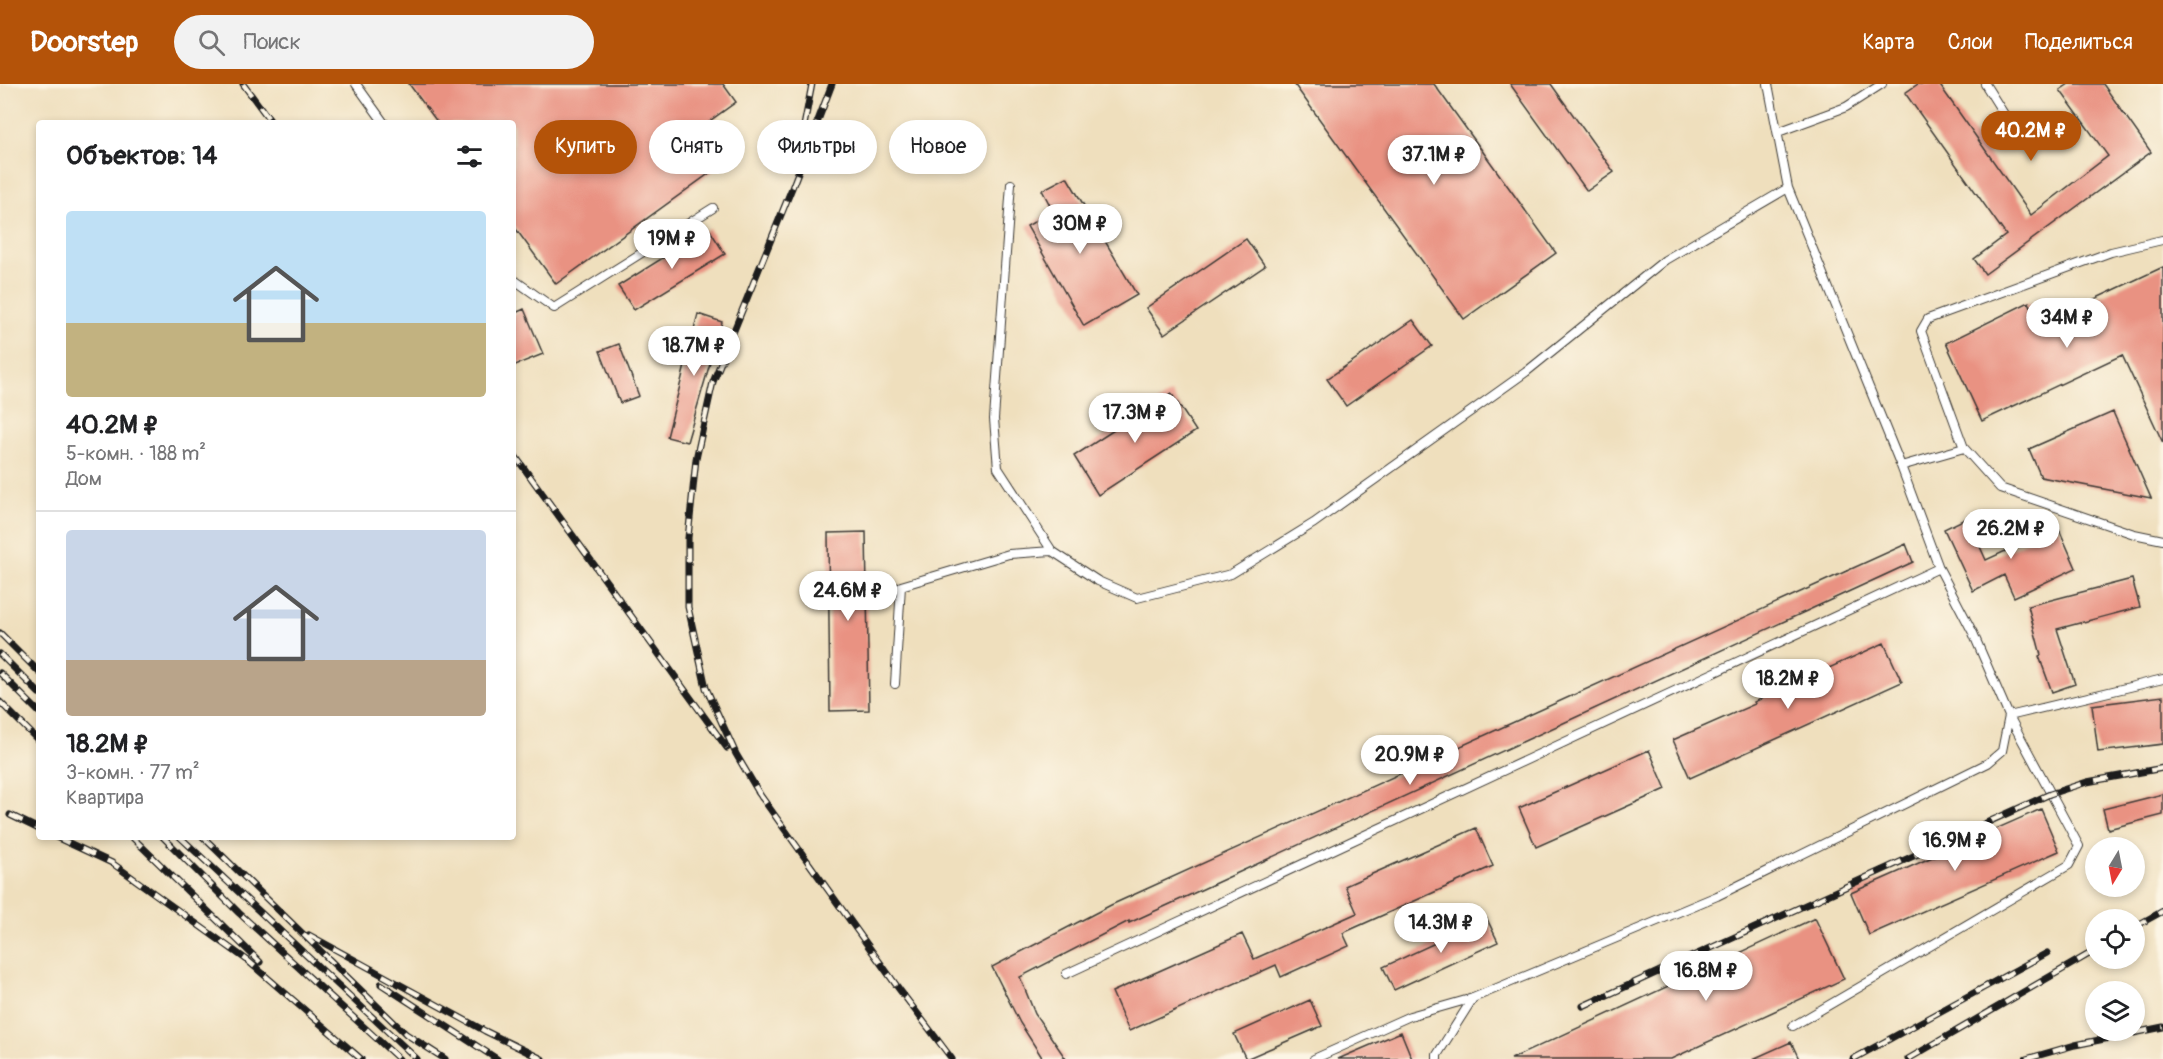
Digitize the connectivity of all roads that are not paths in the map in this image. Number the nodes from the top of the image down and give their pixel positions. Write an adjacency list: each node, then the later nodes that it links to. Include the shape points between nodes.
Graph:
1 (356, 84): 5 (lane)
2 (1768, 84): 6 (lane)
3 (1882, 84): 6 (lane, via 1846,106)
4 (1985, 84): 7 (lane)
5 (382, 120)
6 (1778, 132): 9 (lane)
7 (2017, 135)
8 (1011, 184): 16 (lane, via 994,419 998,468)
9 (1788, 188): 14 (lane); 16 (lane, via 1665,260 1526,372 1314,523 1231,574 1137,598 1098,581)
10 (713, 208): 12 (lane, via 554,308)
11 (2162, 240): 13 (lane, via 2111,252 1928,319 1921,331)
12 (516, 281)
13 (1964, 448): 14 (lane); 15 (lane, via 2000,488 2134,534)
14 (1901, 466): 17 (lane)
15 (2163, 540)
16 (1052, 551): 19 (lane, via 1009,554 901,586)
17 (1939, 568): 20 (lane); 21 (lane)
18 (2163, 679): 20 (lane)
19 (895, 684)
20 (2009, 716): 22 (lane, via 2002,751 1988,763 1717,896); 23 (lane, via 2079,846 2069,865)
21 (1066, 974)
22 (1473, 998): 24 (lane, via 1410,1016); 25 (lane)
23 (1792, 1026)
24 (1314, 1059)
25 (1437, 1059)

